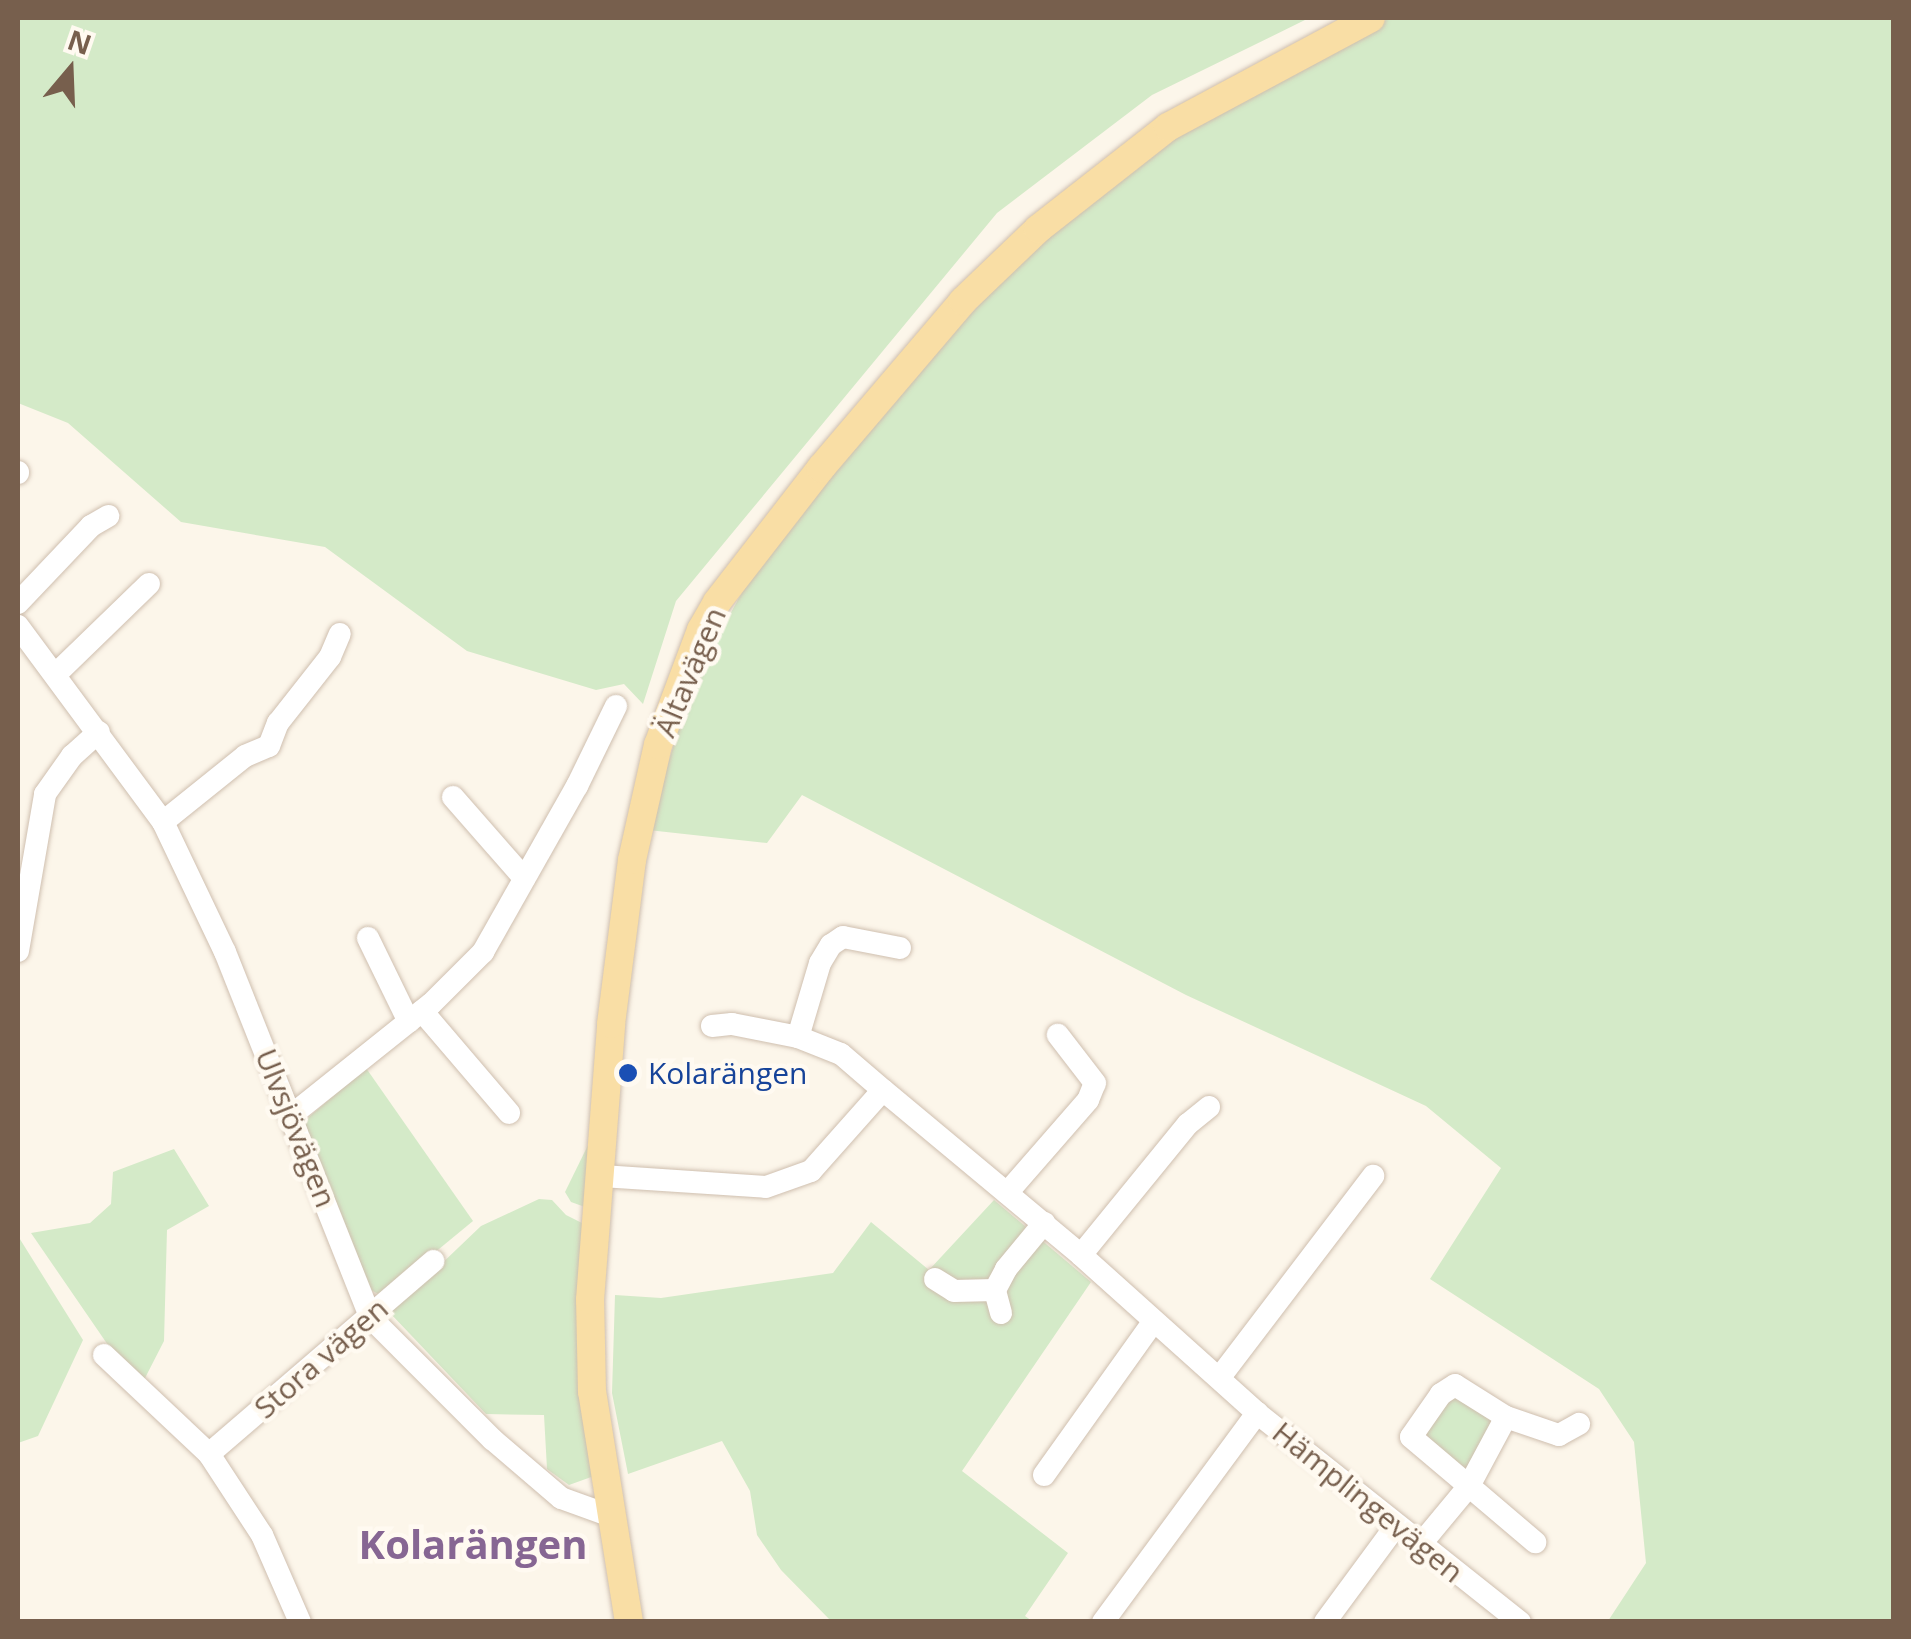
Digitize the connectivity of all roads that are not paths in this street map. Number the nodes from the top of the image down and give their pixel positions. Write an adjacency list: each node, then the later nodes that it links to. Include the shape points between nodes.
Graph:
1 (1371, 18): 26 (main road, Ältavägen, via 1168,126 1038,229 963,301 717,602 658,745 632,860 611,1024)
2 (108, 516): 4 (street)
3 (149, 584): 9 (street)
4 (18, 603)
5 (18, 626): 7 (street, Ulvsjövägen)
6 (340, 634): 13 (street, via 269,746 245,756)
7 (37, 649): 8 (street); 9 (street, Ulvsjövägen)
8 (18, 663)
9 (57, 673): 11 (street, Ulvsjövägen)
10 (616, 706): 14 (street)
11 (99, 732): 13 (street, Ulvsjövägen); 17 (street, via 45,794)
12 (453, 797): 14 (street)
13 (163, 822): 25 (street, Ulvsjövägen)
14 (524, 878): 18 (street, via 483,952)
15 (368, 938): 18 (street)
16 (900, 948): 21 (street, via 843,938 831,945)
17 (18, 950)
18 (416, 1016): 24 (street); 25 (street)
19 (712, 1026): 21 (street, Hämplingevägen)
20 (1058, 1035): 28 (street, via 1096,1083)
21 (798, 1037): 22 (street, Hämplingevägen, via 841,1054)
22 (883, 1090): 26 (street, via 811,1170 766,1187); 28 (street, Hämplingevägen)
23 (1210, 1106): 30 (street)
24 (509, 1113)
25 (292, 1114): 33 (street, Ulvsjövägen)
26 (602, 1176): 43 (main road, Ältavägen, via 590,1300 592,1392)
27 (1373, 1176): 36 (street)
28 (1007, 1193): 29 (street, Hämplingevägen)
29 (1044, 1224): 30 (street, Hämplingevägen); 32 (street, via 1006,1269 998,1302)
30 (1081, 1255): 34 (street, Hämplingevägen)
31 (432, 1261): 33 (street, Stora vägen)
32 (936, 1279)
33 (370, 1317): 40 (street, Stora vägen); 43 (street, Ulvsjövägen, via 562,1498)
34 (1154, 1321): 36 (street, Hämplingevägen); 41 (street)
35 (104, 1355): 40 (street)
36 (1220, 1377): 37 (street, Hämplingevägen)
37 (1258, 1413): 44 (street, Hämplingevägen); 49 (street)
38 (1506, 1417): 39 (street, via 1559,1434); 42 (street); 42 (street, via 1455,1384 1411,1437)
39 (1579, 1424)
40 (209, 1454): 47 (street, via 262,1534)
41 (1044, 1476)
42 (1469, 1486): 45 (street); 46 (street)
43 (608, 1515): 48 (main road, Ältavägen)
44 (1395, 1526): 46 (street, Hämplingevägen); 50 (street)
45 (1535, 1542)
46 (1420, 1546): 51 (street, Hämplingevägen)
47 (300, 1622)
48 (630, 1622)
49 (1104, 1622)
50 (1324, 1622)
51 (1520, 1622)

